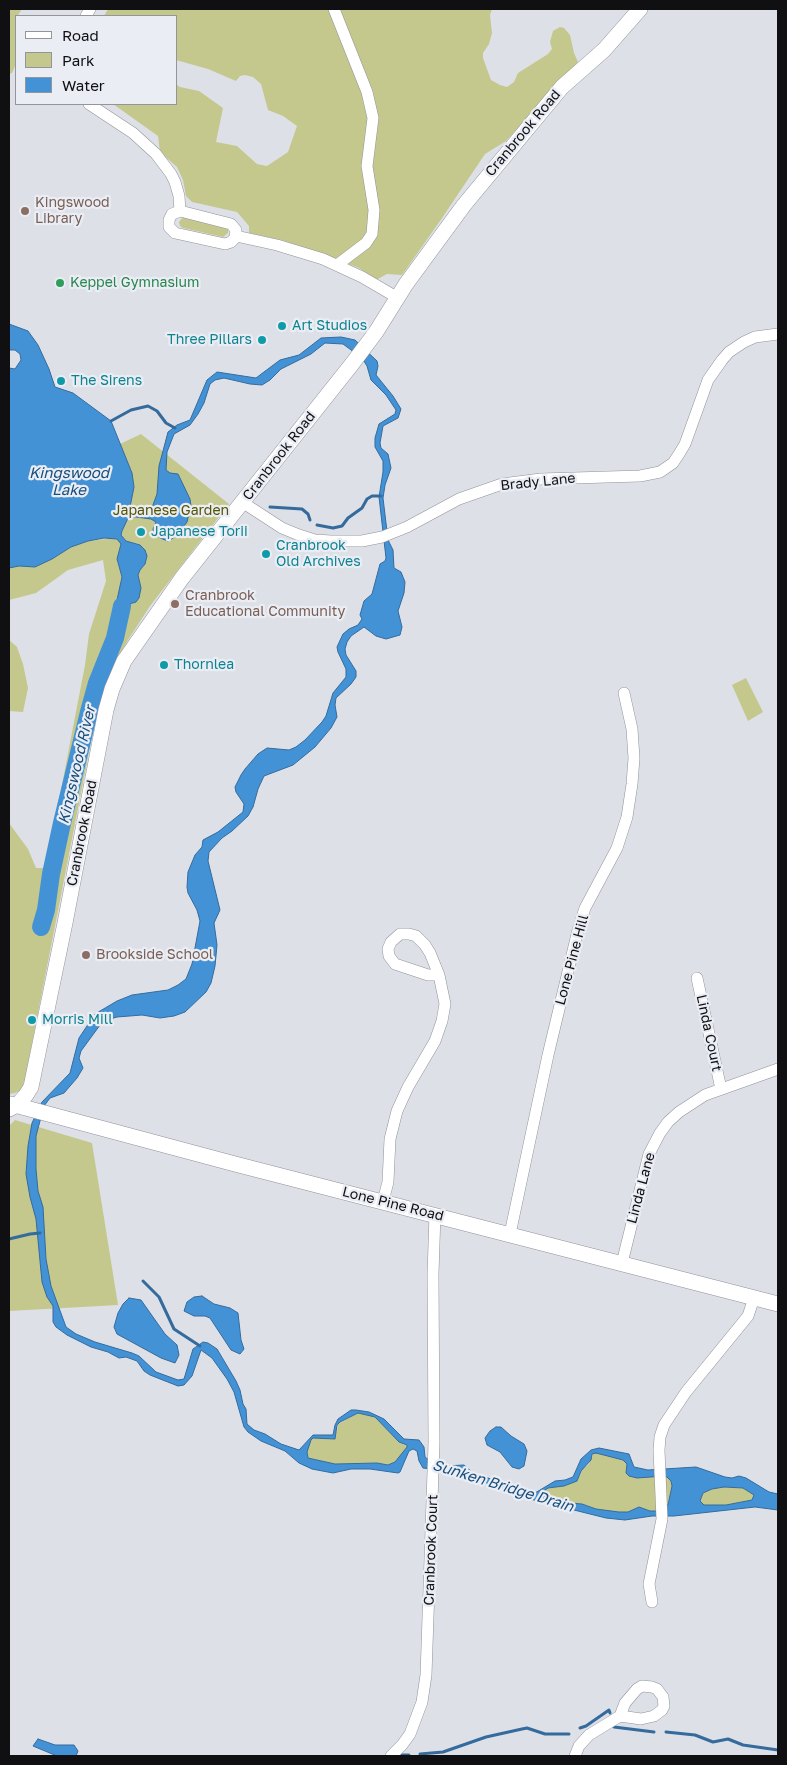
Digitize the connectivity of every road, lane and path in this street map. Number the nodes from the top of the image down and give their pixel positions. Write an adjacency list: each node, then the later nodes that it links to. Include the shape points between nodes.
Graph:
1 (334, 9): 6 (street, via 367,92 373,118 367,166 374,210 372,234 366,243)
2 (640, 9): 7 (street, Cranbrook Road, via 604,50 553,98 464,205)
3 (91, 105): 4 (street, via 133,133 156,154 175,182)
4 (180, 211): 5 (street, via 231,224); 5 (street, via 172,214 169,220 169,227 175,233 226,244)
5 (236, 236): 6 (street, via 285,247)
6 (338, 265): 7 (street)
7 (398, 298): 9 (street, Cranbrook Road, via 352,364)
8 (778, 334): 9 (street, Brady Lane, via 755,337 729,352 722,360 708,380 685,444 673,464 660,472 502,484 459,499 407,527 362,541 315,540 282,528)
9 (242, 502): 15 (street, Cranbrook Road, via 138,639 112,689 31,1087 26,1096)
10 (624, 693): 18 (street, Lone Pine Hill, via 634,758 627,817 617,848 585,908 578,930)
11 (439, 974): 11 (street, via 428,975 395,964 389,956 389,945 400,934 416,936 430,953); 16 (street, via 444,993 444,1013 434,1041 397,1111 390,1139 388,1182)
12 (697, 978): 14 (street, Linda Court)
13 (778, 1069): 14 (street, Linda Lane)
14 (721, 1089): 19 (street, Linda Lane, via 678,1112 656,1138 648,1154)
15 (11, 1106): 16 (street, Lone Pine Road, via 38,1110)
16 (383, 1201): 17 (street, Lone Pine Road)
17 (434, 1214): 18 (street, Lone Pine Road); 24 (street, Cranbrook Court, via 434,1443 425,1686 410,1734)
18 (510, 1234): 19 (street, Lone Pine Road)
19 (622, 1263): 20 (street, Lone Pine Road)
20 (754, 1298): 21 (street, Lone Pine Road); 22 (street, via 748,1316 686,1392 664,1425 660,1437 659,1474 662,1519 649,1584)
21 (778, 1304)
22 (652, 1602)
23 (620, 1716): 25 (street, via 589,1735)
24 (391, 1756)
25 (575, 1756)

